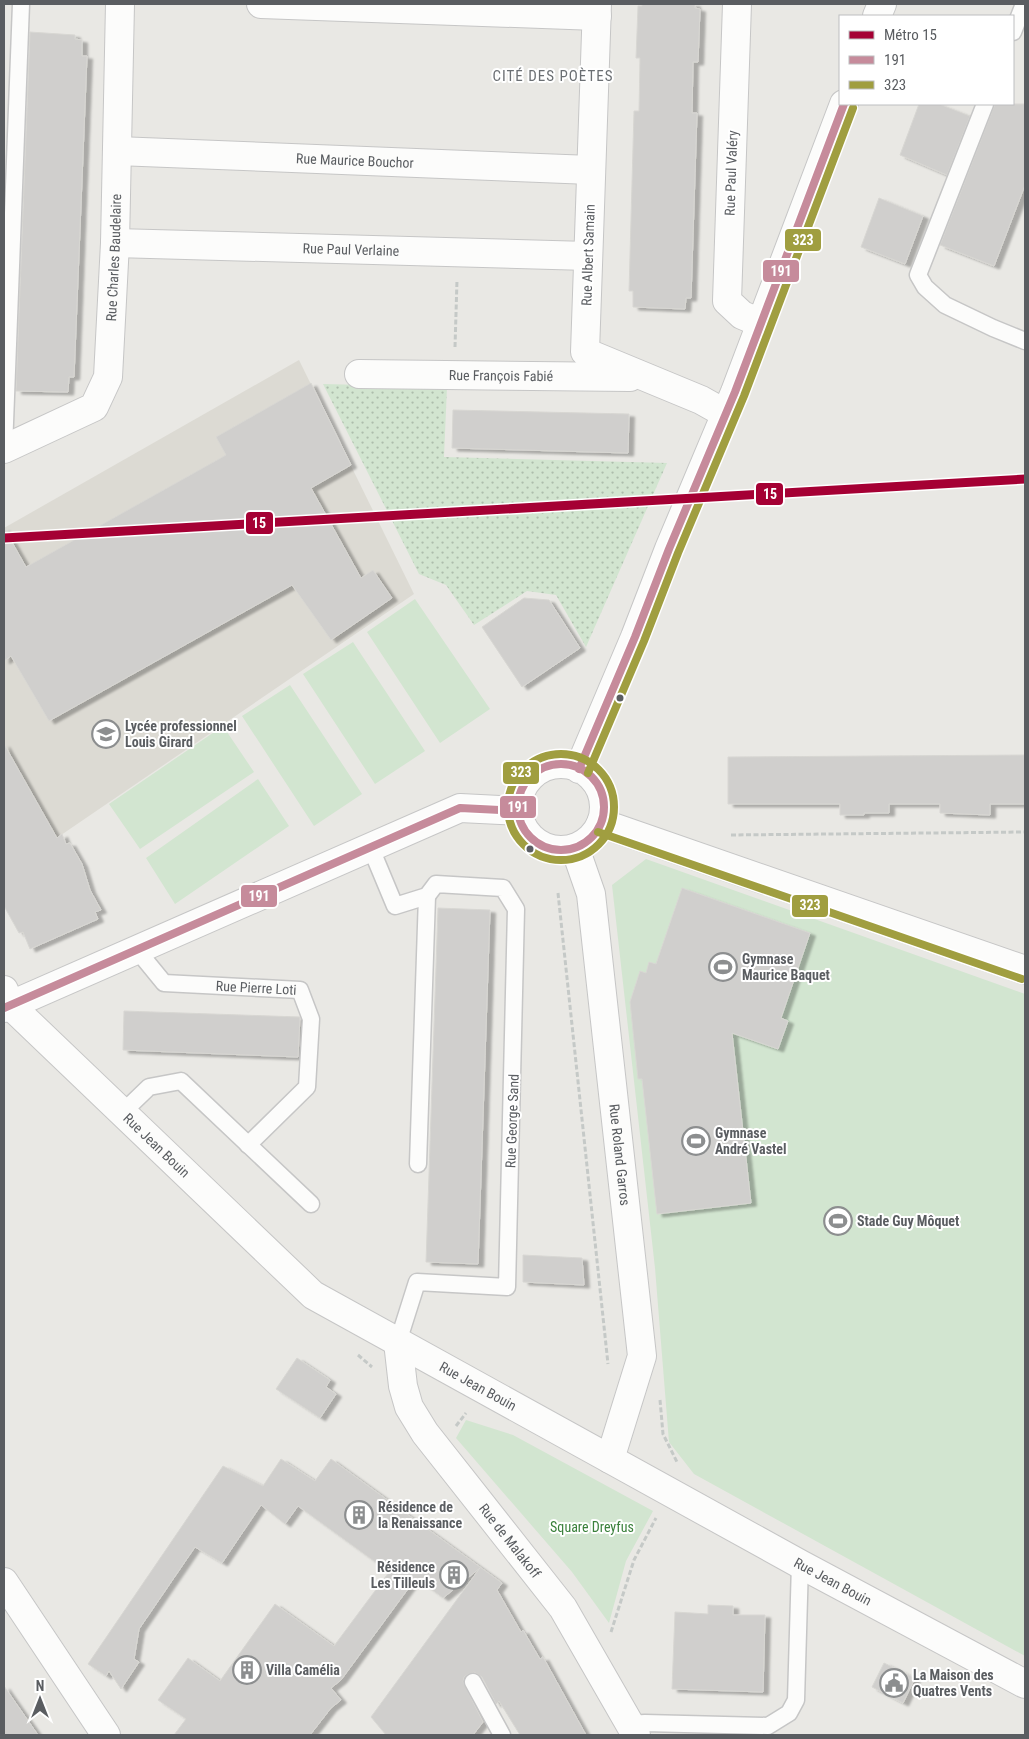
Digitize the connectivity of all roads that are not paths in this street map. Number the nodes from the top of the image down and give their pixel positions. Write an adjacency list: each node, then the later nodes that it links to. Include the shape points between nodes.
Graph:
1 (22, 4): 19 (lane)
2 (120, 4): 10 (street, Rue Charles Baudelaire)
3 (261, 4): 6 (street)
4 (736, 4): 14 (street, Rue Paul Valéry, via 727,301 742,315)
5 (1024, 4): 7 (lane)
6 (597, 10): 11 (street, Rue Albert Samain)
7 (1014, 29)
8 (844, 105): 14 (street)
9 (985, 105): 15 (lane, via 918,275 945,305)
10 (117, 151): 11 (street, Rue Maurice Bouchor); 12 (street, Rue Charles Baudelaire)
11 (591, 170): 13 (street, Rue Albert Samain)
12 (115, 243): 13 (street, Rue Paul Verlaine); 19 (street, Rue Charles Baudelaire, via 108,377 94,407)
13 (588, 256): 17 (street, Rue Albert Samain, via 585,352)
14 (760, 324): 18 (street)
15 (1025, 340)
16 (359, 374): 17 (street, Rue François Fabié)
17 (644, 377): 18 (street, Rue Albert Samain)
18 (726, 414): 20 (street)
19 (4, 449)
20 (579, 769): 21 (street, via 562,764 534,774 520,792); 22 (street, via 606,788)
21 (518, 811): 23 (street, via 460,808); 24 (street, via 527,834 538,844)
22 (601, 823): 24 (street, via 589,840); 27 (street)
23 (370, 846): 25 (lane, Rue George Sand, via 395,906); 26 (street)
24 (565, 849): 34 (street, Rue Roland Garros, via 591,894 642,1356)
25 (427, 896): 31 (lane); 33 (lane, Rue George Sand, via 436,884 503,888 516,908 507,1287 417,1282)
26 (137, 950): 28 (street); 30 (lane, Rue Pierre Loti, via 164,984 300,990 311,1020 307,1088)
27 (1025, 970)
28 (6, 1001): 29 (street, Rue Jean Bouin)
29 (122, 1113): 30 (lane, via 148,1087 181,1081); 33 (street, Rue Jean Bouin, via 313,1296)
30 (248, 1145): 32 (lane)
31 (418, 1164)
32 (311, 1204)
33 (398, 1342): 34 (street, Rue Jean Bouin); 39 (street, Rue de Malakoff, via 409,1407 425,1432 563,1608)
34 (610, 1459): 35 (street, Rue Jean Bouin)
35 (800, 1564): 38 (street, Rue Jean Bouin); 39 (lane, via 796,1700 789,1714 768,1726 645,1723)
36 (4, 1582): 40 (street)
37 (473, 1682): 41 (lane)
38 (1025, 1684)
39 (633, 1730)
40 (106, 1735)
41 (502, 1735)

